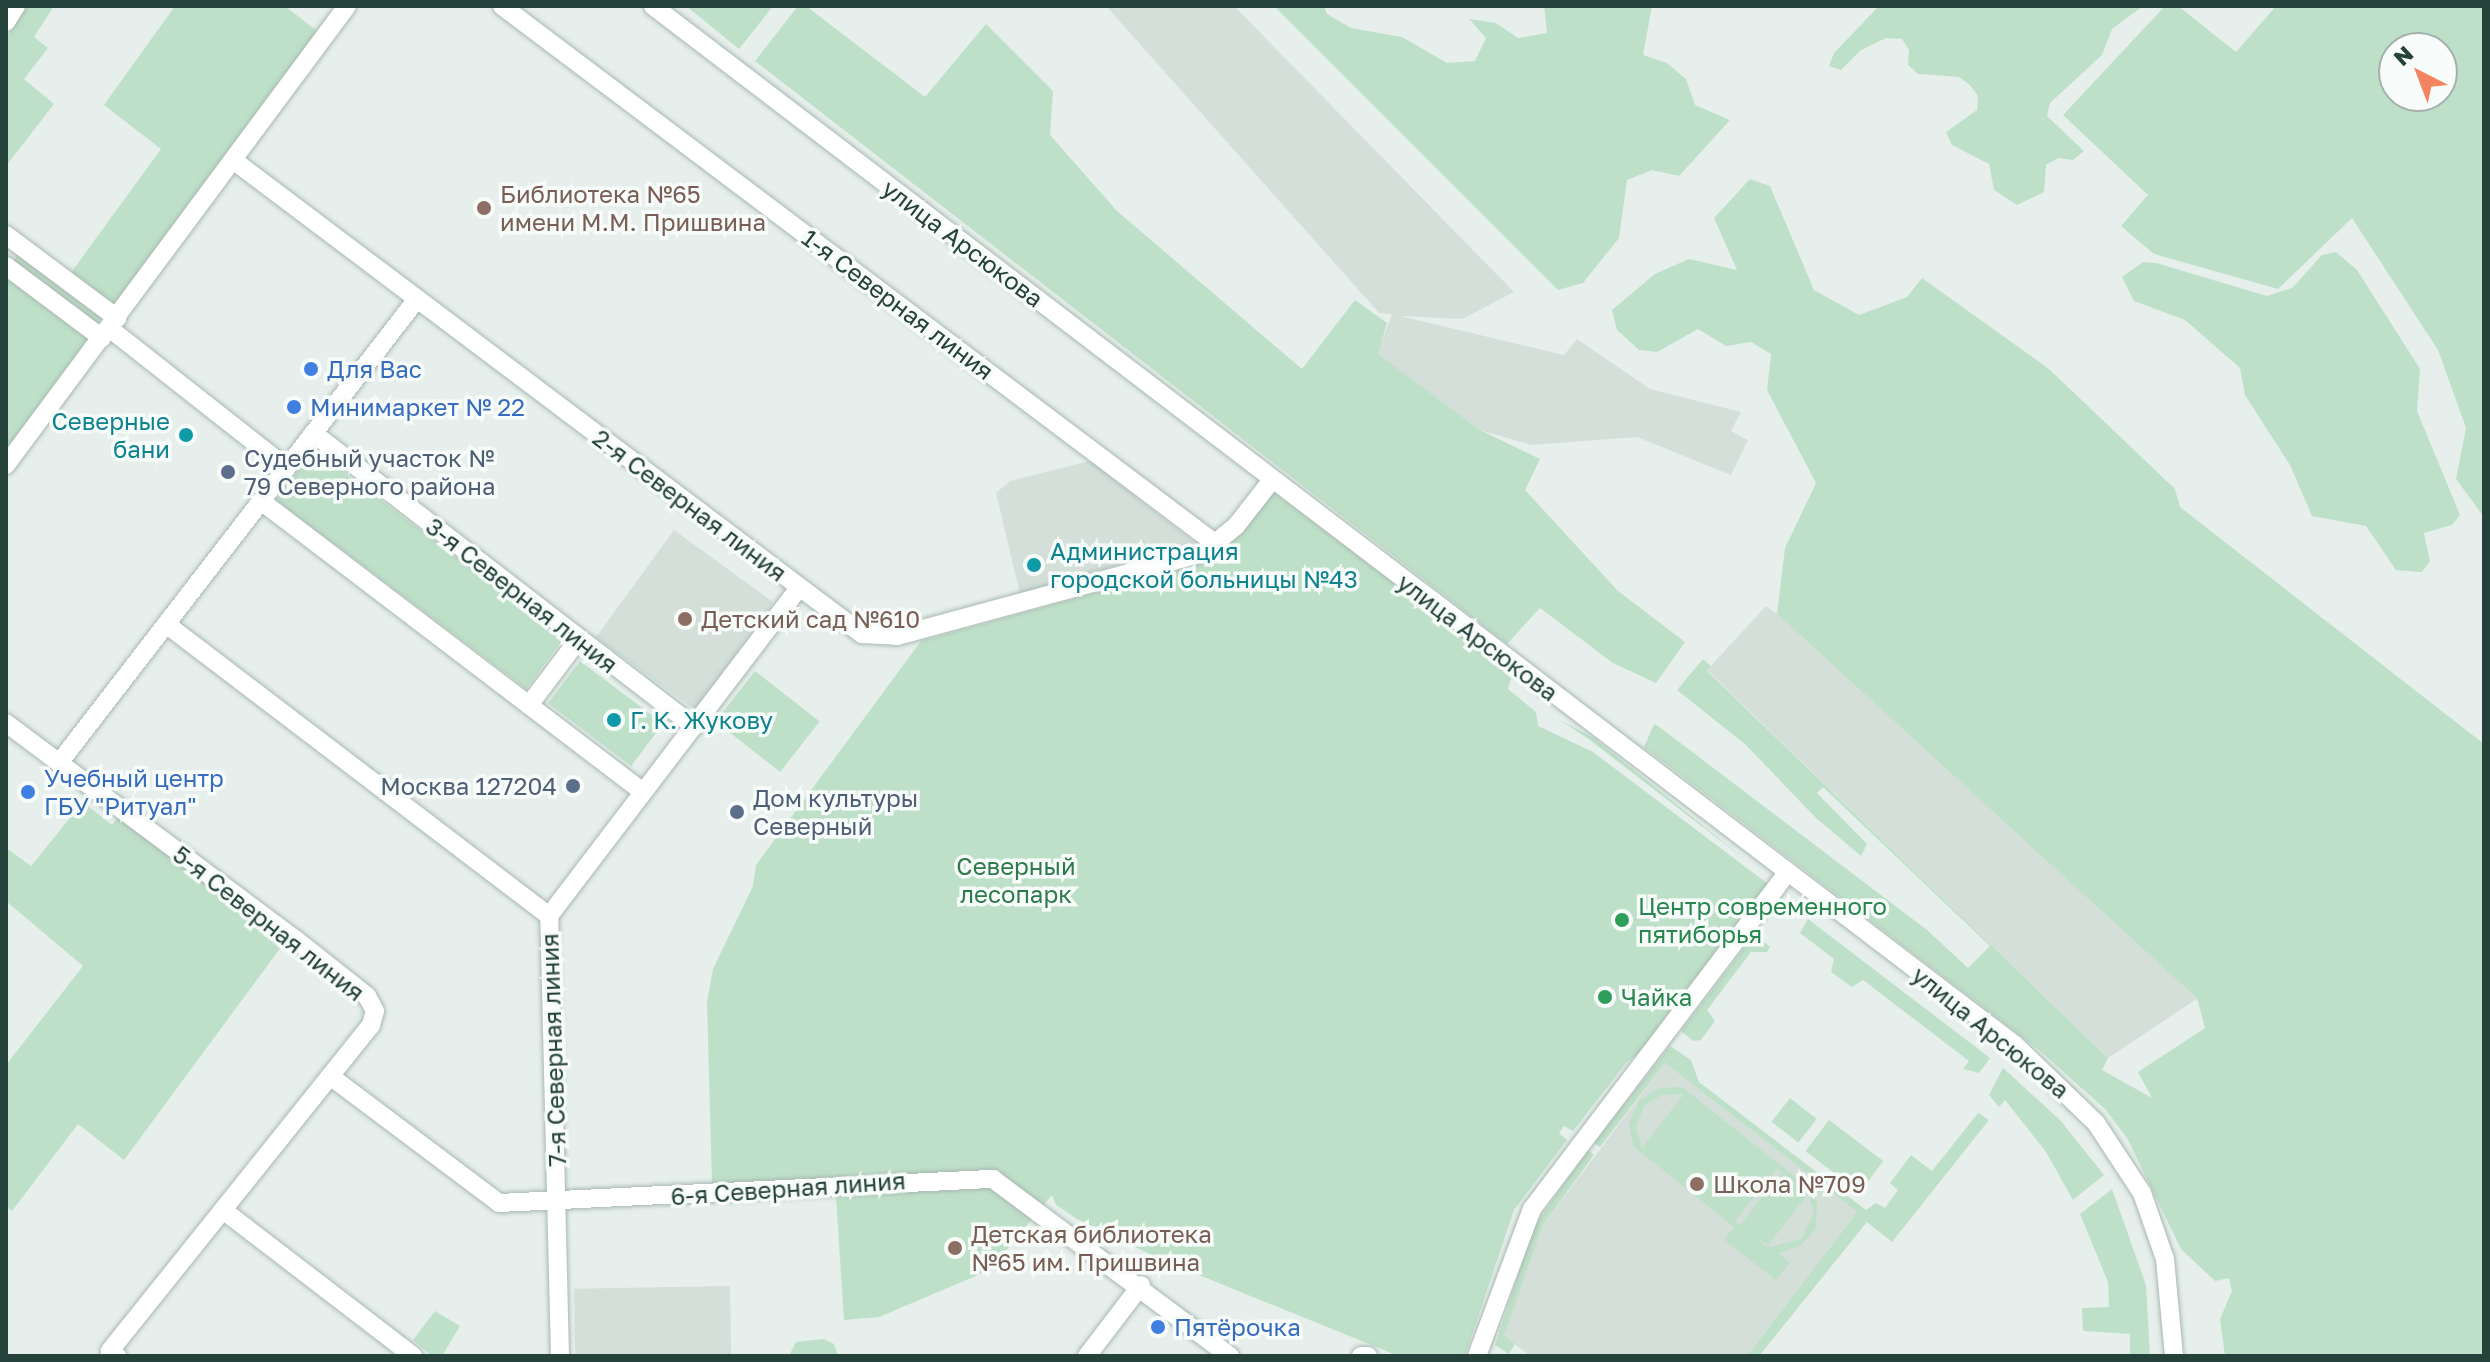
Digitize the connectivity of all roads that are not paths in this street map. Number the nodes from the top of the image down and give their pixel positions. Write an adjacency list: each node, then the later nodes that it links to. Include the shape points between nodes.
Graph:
1 (16, 6): 5 (street)
2 (347, 6): 6 (street)
3 (502, 6): 16 (street, 1-я Северная линия)
4 (653, 6): 14 (street, улица Арсюкова)
5 (6, 22)
6 (233, 160): 9 (street, 2-я Северная линия); 10 (street)
7 (6, 235): 10 (street)
8 (6, 266): 10 (street)
9 (417, 299): 11 (street); 17 (street, 2-я Северная линия)
10 (109, 328): 12 (street); 13 (street)
11 (313, 433): 13 (street); 19 (street, 3-я Северная линия)
12 (6, 465)
13 (287, 468): 15 (street)
14 (1272, 480): 16 (street, 2-я Северная линия); 25 (street, улица Арсюкова)
15 (261, 501): 18 (street); 20 (street)
16 (1216, 544): 17 (street, 2-я Северная линия, via 1203,553 897,636 862,634)
17 (799, 588): 22 (street, 7-я Северная линия)
18 (166, 624): 23 (street); 26 (street)
19 (579, 639): 20 (street); 22 (street, 3-я Северная линия)
20 (529, 705): 24 (street)
21 (6, 723): 23 (street, 5-я Северная линия)
22 (694, 726): 24 (street, 7-я Северная линия)
23 (59, 763): 27 (street, 5-я Северная линия, via 367,996 375,1011 371,1025)
24 (643, 792): 26 (street, 7-я Северная линия)
25 (1787, 873): 38 (street, via 1532,1209); 39 (street, улица Арсюкова, via 2015,1045 2104,1134 2142,1193 2162,1248)
26 (549, 916): 28 (street, 7-я Северная линия)
27 (330, 1076): 28 (street, 6-я Северная линия, via 499,1203); 29 (street, 5-я Северная линия)
28 (557, 1202): 30 (street, 6-я Северная линия, via 944,1177 993,1179); 33 (street, 7-я Северная линия)
29 (223, 1210): 31 (street, 5-я Северная линия); 32 (street)
30 (1141, 1285): 34 (street); 35 (street, 6-я Северная линия)
31 (106, 1352)
32 (413, 1356)
33 (560, 1356)
34 (1087, 1356)
35 (1230, 1356)
36 (1361, 1356): 37 (street)
37 (1368, 1356)
38 (1477, 1356)
39 (2174, 1356)

